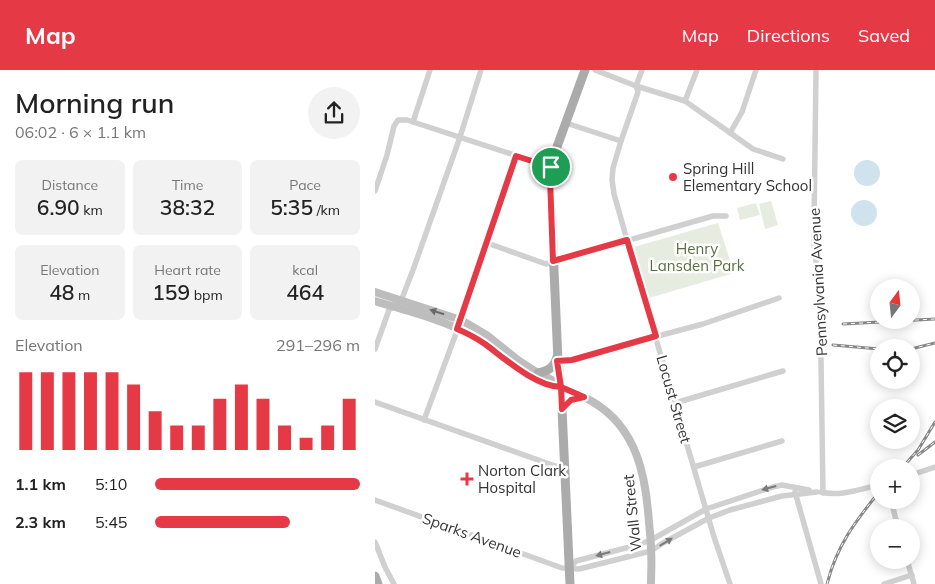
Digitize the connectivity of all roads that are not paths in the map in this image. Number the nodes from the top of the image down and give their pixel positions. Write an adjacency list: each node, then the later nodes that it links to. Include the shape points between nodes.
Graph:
1 (430, 70): 11 (street)
2 (481, 70): 14 (street)
3 (585, 70): 12 (main road)
4 (595, 70): 9 (street)
5 (642, 70): 9 (street, Locust Street)
6 (697, 70): 10 (street)
7 (756, 70): 13 (street)
8 (816, 70): 49 (street, Pennsylvania Avenue, via 814,236 820,294)
9 (637, 86): 10 (street); 15 (street, Locust Street, via 638,92)
10 (685, 101): 13 (street)
11 (413, 122): 14 (street); 19 (street, via 397,120)
12 (566, 123): 15 (street); 18 (main road)
13 (731, 133): 17 (street, via 753,150)
14 (460, 137): 16 (street); 27 (street)
15 (621, 140): 21 (street, Locust Street, via 612,180)
16 (516, 156): 18 (street); 22 (street)
17 (783, 159)
18 (551, 167): 23 (main road)
19 (375, 191)
20 (727, 216): 21 (street, via 713,216)
21 (627, 240): 23 (street); 31 (street, Locust Street)
22 (487, 244): 23 (street, via 542,263); 29 (street)
23 (553, 261): 33 (main road)
24 (375, 292): 27 (street)
25 (779, 298): 31 (street)
26 (375, 301): 28 (street)
27 (401, 301): 28 (street); 29 (street, one-way to 27)
28 (393, 307): 30 (street); 32 (street)
29 (461, 320): 30 (street); 35 (street)
30 (457, 329): 36 (street, via 476,338 525,373 552,387); 41 (street)
31 (656, 336): 33 (street, via 572,360); 39 (street, Locust Street)
32 (375, 349)
33 (557, 359): 35 (main road, via 551,368); 36 (main road)
34 (783, 371): 39 (street)
35 (538, 373): 36 (street)
36 (561, 387): 37 (street, Wall Street); 40 (main road)
37 (584, 397): 40 (main road, via 571,400); 54 (street, Wall Street, via 601,407 621,427 639,459 645,481)
38 (375, 402): 41 (street)
39 (675, 404): 43 (street, Locust Street)
40 (562, 409): 45 (main road)
41 (425, 420): 45 (street)
42 (782, 441): 43 (street)
43 (694, 467): 52 (street, Locust Street)
44 (935, 467): 46 (street)
45 (565, 468): 57 (main road)
46 (920, 472)
47 (793, 486): 49 (street); 50 (street); 52 (street, one-way to 52, via 773,487)
48 (870, 486): 49 (street, via 843,494)
49 (820, 492): 50 (street)
50 (795, 494): 53 (street, via 744,505); 66 (street)
51 (375, 500): 57 (street, Sparks Avenue)
52 (706, 509): 53 (street, Locust Street); 54 (street)
53 (709, 518): 56 (street, one-way to 53); 65 (street, Locust Street)
54 (651, 540): 56 (street, Wall Street); 57 (street, one-way to 57, via 576,561)
55 (375, 542): 62 (street)
56 (651, 551): 57 (street, via 579,569); 64 (street, Wall Street)
57 (569, 568): 63 (main road)
58 (910, 569): 59 (street)
59 (912, 575): 67 (street); 68 (street)
60 (375, 576): 61 (main road)
61 (378, 584)
62 (394, 584)
63 (570, 584)
64 (651, 584)
65 (729, 584)
66 (821, 584)
67 (884, 584)
68 (914, 584)

